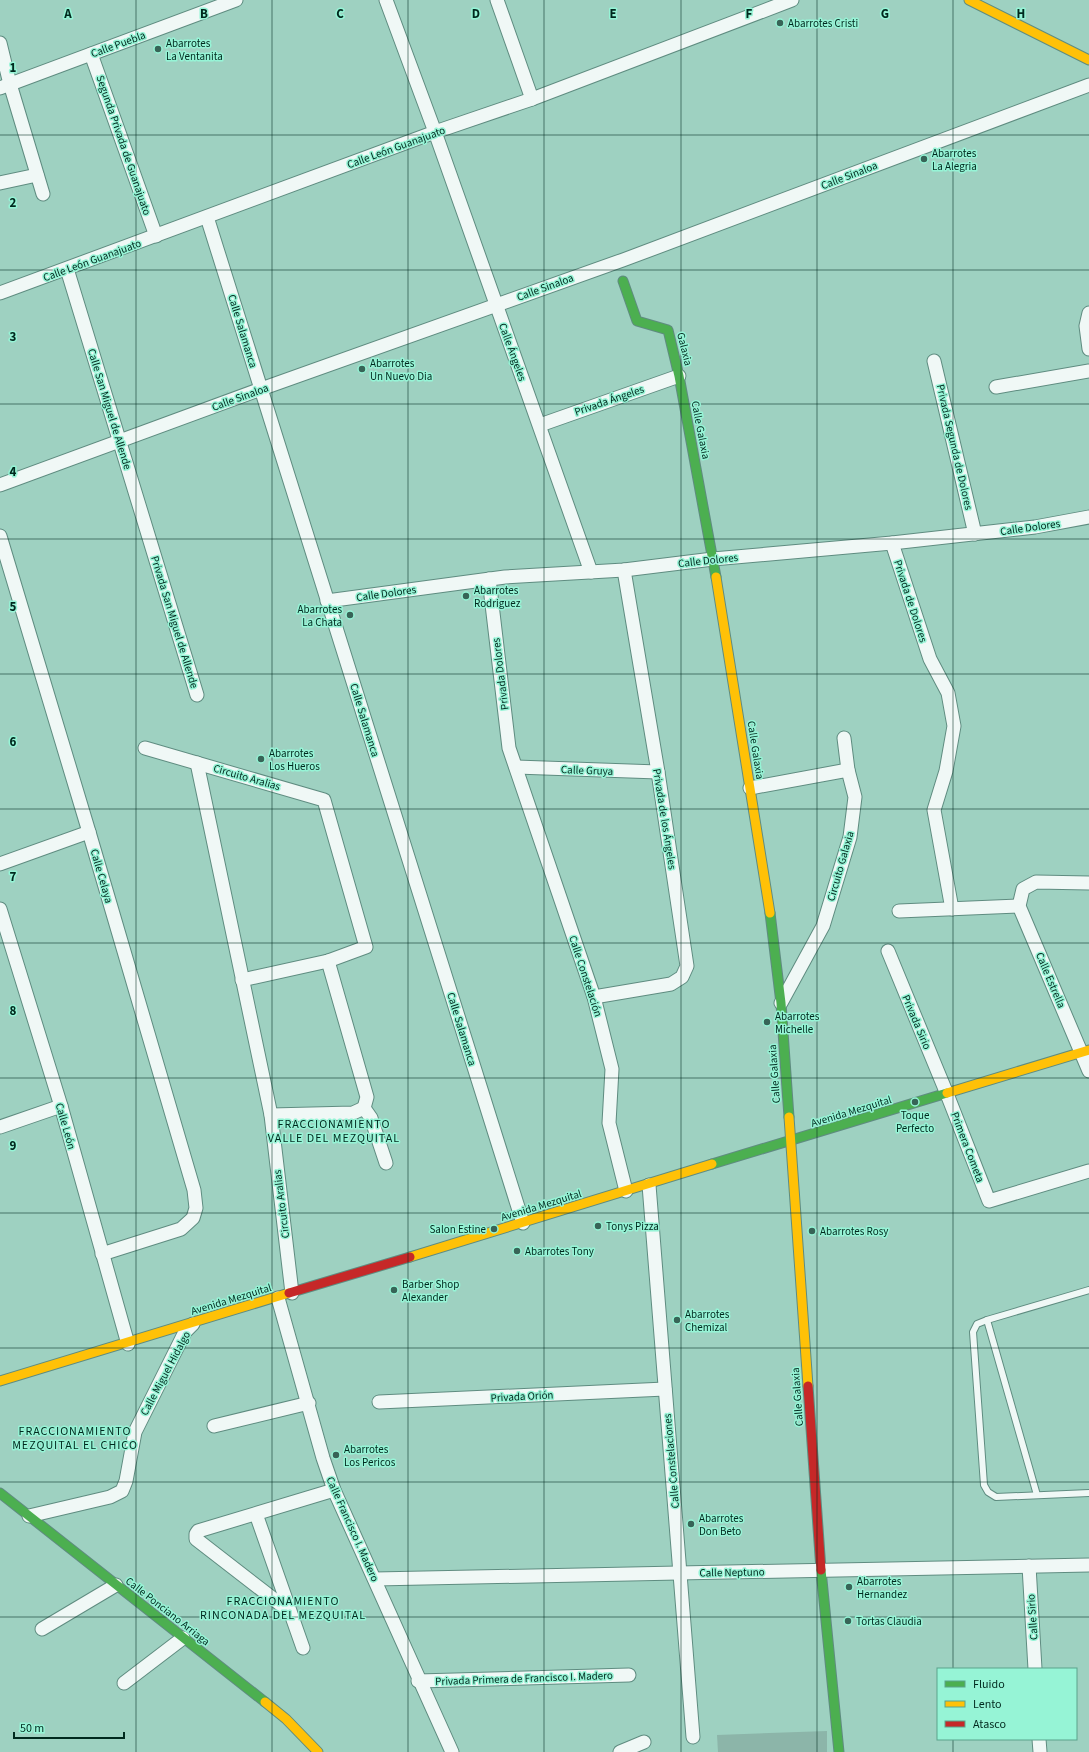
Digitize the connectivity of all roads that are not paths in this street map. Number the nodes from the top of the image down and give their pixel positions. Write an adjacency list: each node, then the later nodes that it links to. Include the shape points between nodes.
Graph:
1 (236, 0): 7 (street, Calle Puebla)
2 (386, 0): 12 (street, Calle Ángeles)
3 (497, 0): 11 (street)
4 (792, 0): 11 (street, Calle León Guanajuato)
5 (969, 0): 8 (street)
6 (0, 43): 10 (street)
7 (92, 54): 10 (street, Calle Puebla); 17 (street, Segunda Privada de Guanajuato)
8 (1089, 60)
9 (1089, 85): 21 (street, Calle Sinaloa)
10 (5, 86): 13 (street)
11 (532, 99): 12 (street, Calle León Guanajuato)
12 (436, 132): 16 (street, Calle León Guanajuato); 21 (street, Calle Ángeles)
13 (37, 175): 14 (street); 15 (street)
14 (0, 183)
15 (43, 194)
16 (207, 217): 17 (street, Calle León Guanajuato); 28 (street, Calle Salamanca)
17 (156, 236): 18 (street, Calle León Guanajuato)
18 (67, 269): 20 (street, Calle León Guanajuato); 30 (street, Calle San Miguel de Allende)
19 (623, 281): 26 (street, Galaxia, via 637,320 668,330)
20 (0, 293)
21 (496, 305): 28 (street, Calle Sinaloa); 29 (street, Calle Ángeles)
22 (1089, 312): 23 (street, via 1086,326)
23 (1089, 349)
24 (934, 361): 33 (street, Privada Segunda de Dolores)
25 (1089, 371): 27 (street)
26 (679, 376): 29 (street, Privada Ángeles); 37 (street, Calle Galaxia)
27 (996, 387)
28 (261, 389): 30 (street, Calle Sinaloa); 41 (street, Calle Salamanca)
29 (540, 425): 39 (street, Calle Ángeles)
30 (120, 441): 31 (street, Calle Sinaloa); 36 (street, Calle San Miguel de Allende)
31 (0, 485)
32 (1089, 517): 33 (street, Calle Dolores, via 1036,527)
33 (975, 534): 35 (street, Calle Dolores)
34 (0, 536): 50 (street, Calle Celaya)
35 (892, 543): 37 (street, Calle Dolores); 55 (street, Privada de Dolores, via 930,659 948,693 954,726 946,771 934,810)
36 (152, 549): 42 (street, Privada San Miguel de Allende)
37 (713, 559): 38 (street, Calle Dolores); 49 (street, Calle Galaxia)
38 (624, 570): 39 (street, Calle Dolores); 48 (street, Privada de los Ángeles)
39 (591, 572): 40 (street, Calle Dolores)
40 (489, 579): 41 (street, Calle Dolores); 46 (street, Privada Dolores, via 509,748)
41 (327, 601): 74 (street, Calle Salamanca)
42 (197, 695)
43 (844, 738): 47 (street, Circuito Galaxia)
44 (145, 748): 45 (street)
45 (197, 763): 58 (street, Circuito Aralias, via 324,800 366,947); 59 (street, Circuito Aralias)
46 (516, 767): 48 (street, Calle Gruya); 60 (street, Calle Constelación)
47 (848, 770): 49 (street); 61 (street, Circuito Galaxia, via 855,797 850,837 823,926)
48 (658, 772): 60 (street, Privada de los Ángeles, via 687,966 682,977 671,984)
49 (750, 788): 61 (street, Calle Galaxia)
50 (89, 832): 51 (street); 75 (street, Calle Celaya, via 194,1190 196,1208 193,1218 181,1229)
51 (0, 864)
52 (1089, 883): 53 (street, via 1036,882 1023,890)
53 (1019, 906): 55 (street); 62 (street, Calle Estrella)
54 (0, 909): 65 (street, Calle León)
55 (952, 909): 56 (street)
56 (899, 911)
57 (888, 951): 64 (street, Privada Sirio)
58 (328, 961): 59 (street, Circuito Aralias); 66 (street, via 367,1097)
59 (242, 980): 67 (street, Circuito Aralias)
60 (594, 997): 73 (street, Calle Constelación, via 612,1069 609,1123)
61 (781, 1003): 69 (street, Calle Galaxia)
62 (1086, 1052): 63 (street, Calle Estrella); 64 (street, Avenida Mezquital)
63 (1089, 1071)
64 (947, 1094): 69 (street, Avenida Mezquital); 71 (street, Primera Cometa, via 989,1201)
65 (61, 1106): 68 (street); 75 (street, Calle León)
66 (364, 1108): 67 (street, via 353,1112); 70 (street, via 371,1118)
67 (271, 1115): 77 (street, Circuito Aralias)
68 (0, 1128)
69 (791, 1142): 72 (street, Avenida Mezquital); 95 (street, Calle Galaxia)
70 (386, 1163)
71 (1089, 1171)
72 (649, 1185): 73 (street, Avenida Mezquital); 83 (street, Calle Constelaciones)
73 (626, 1192): 74 (street, Avenida Mezquital)
74 (523, 1223): 77 (street, Avenida Mezquital)
75 (102, 1254): 81 (street, Calle León)
76 (1089, 1290): 79 (lane)
77 (292, 1293): 78 (street, Avenida Mezquital)
78 (278, 1298): 80 (street, Avenida Mezquital); 85 (street, Calle Francisco I. Madero)
79 (987, 1320): 90 (lane); 90 (lane, via 977,1324 973,1332 984,1485 988,1492 996,1497)
80 (193, 1324): 81 (street, Avenida Mezquital); 92 (street, Calle Miguel Hidalgo, via 185,1332 135,1432 122,1491 110,1497)
81 (128, 1344): 82 (street, Avenida Mezquital)
82 (0, 1381)
83 (665, 1389): 84 (street, Privada Orión); 96 (street, Calle Constelaciones)
84 (379, 1402)
85 (309, 1403): 86 (street); 87 (street, Calle Francisco I. Madero)
86 (214, 1426)
87 (334, 1490): 91 (street); 97 (street, Calle Francisco I. Madero)
88 (0, 1493): 92 (street, Calle Ponciano Arriaga)
89 (1089, 1493): 90 (lane)
90 (1037, 1495)
91 (256, 1514): 99 (street); 99 (street, via 198,1531 196,1540)
92 (29, 1516): 98 (street, Calle Ponciano Arriaga)
93 (1089, 1565): 94 (street, Calle Neptuno)
94 (1028, 1566): 95 (street, Calle Neptuno); 103 (street, Calle Sirio)
95 (821, 1570): 96 (street, Calle Neptuno); 113 (street, Calle Galaxia)
96 (680, 1573): 97 (street, Calle Neptuno); 107 (street, Calle Constelaciones)
97 (375, 1579): 105 (street, Calle Francisco I. Madero)
98 (116, 1585): 100 (street); 101 (street, Calle Ponciano Arriaga)
99 (289, 1611): 102 (street)
100 (42, 1629)
101 (183, 1638): 106 (street); 110 (street, Calle Ponciano Arriaga, via 286,1719)
102 (303, 1648)
103 (1035, 1668)
104 (630, 1675): 105 (street, Privada Primera de Francisco I. Madero)
105 (418, 1681): 111 (street, Calle Francisco I. Madero)
106 (124, 1683)
107 (693, 1737)
108 (1039, 1740): 114 (street)
109 (644, 1742): 112 (street)
110 (318, 1752)
111 (452, 1752)
112 (620, 1752)
113 (839, 1752)
114 (1040, 1752)

